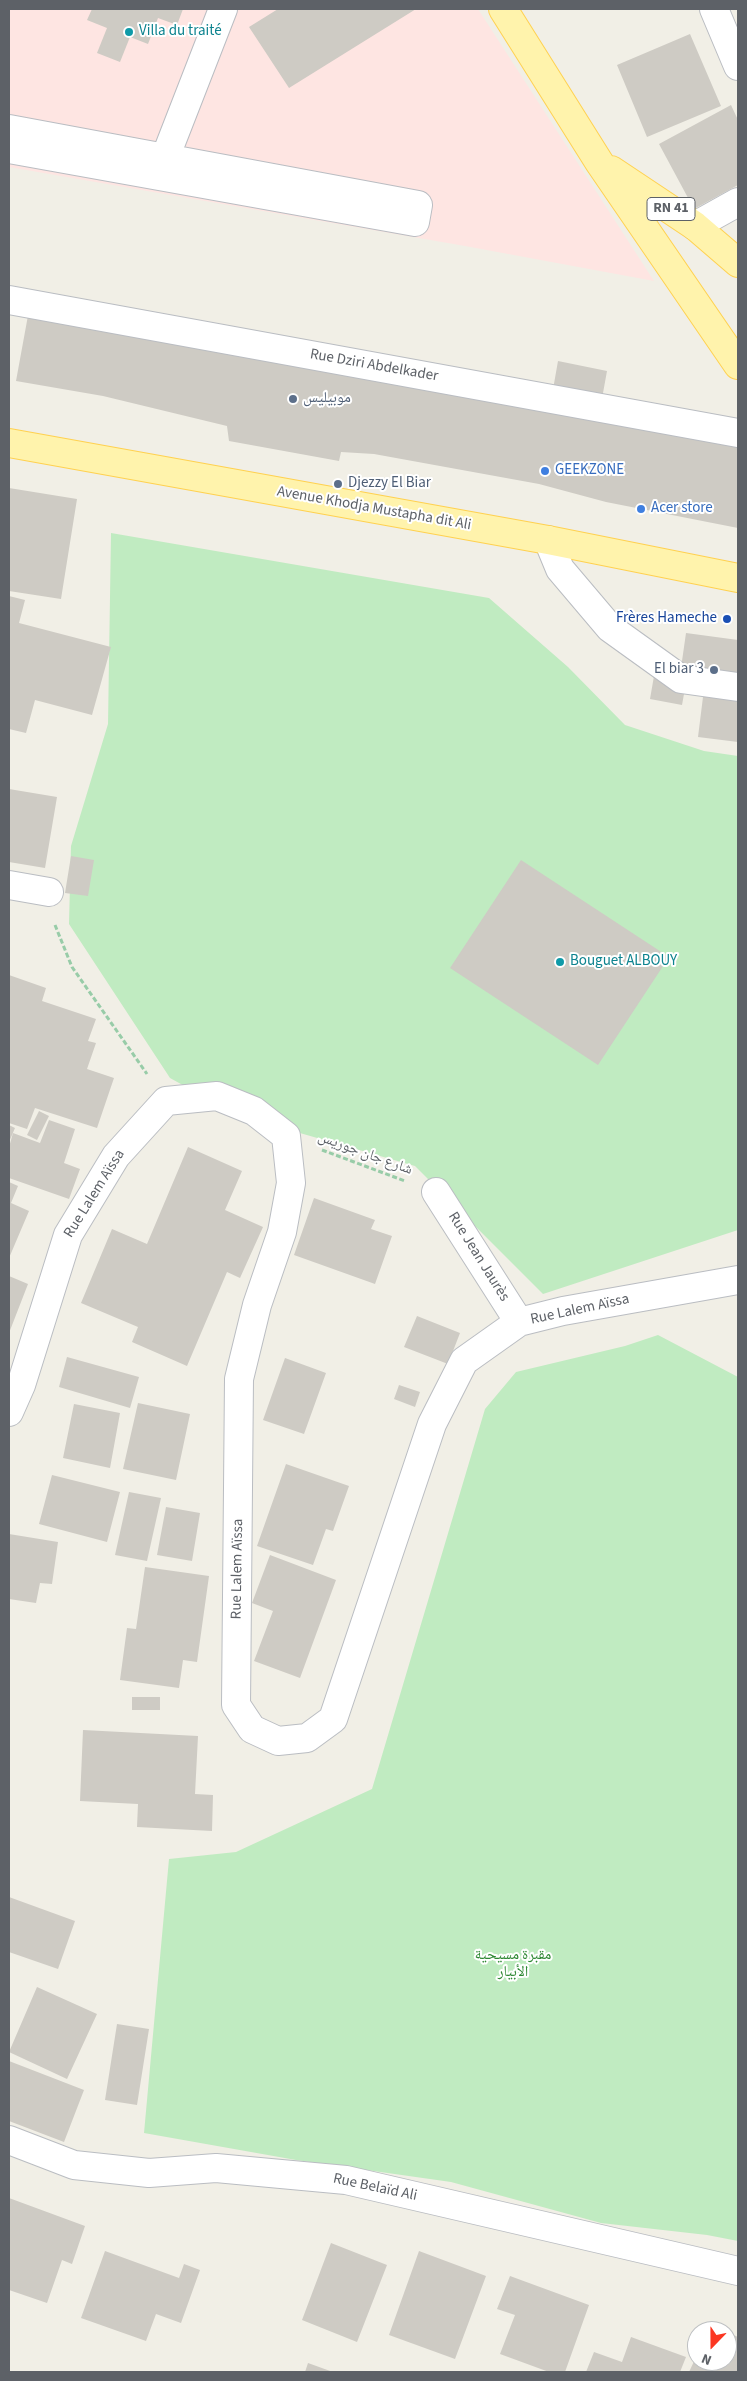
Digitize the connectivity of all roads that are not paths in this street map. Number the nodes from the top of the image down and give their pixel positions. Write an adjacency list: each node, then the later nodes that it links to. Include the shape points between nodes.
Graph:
1 (223, 9): 7 (street)
2 (503, 9): 8 (main road)
3 (714, 9): 4 (street)
4 (738, 66)
5 (9, 129): 7 (street)
6 (9, 149): 7 (street, via 415,222 418,205)
7 (165, 158)
8 (599, 162): 10 (main road, RN 41); 13 (main road)
9 (738, 202): 10 (street)
10 (695, 226): 11 (main road, RN 41)
11 (738, 263)
12 (9, 300): 14 (street, Rue Dziri Abdelkader)
13 (738, 365)
14 (738, 433)
15 (9, 443): 16 (main road, Avenue Khodja Mustapha dit Ali)
16 (548, 540): 17 (main road, Avenue Khodja Mustapha dit Ali); 18 (street, via 560,569 610,628 681,679)
17 (738, 578)
18 (738, 687)
19 (9, 885): 20 (street)
20 (49, 892)
21 (436, 1192): 23 (street, Rue Jean Jaurès)
22 (738, 1280): 23 (street, Rue Lalem Aïssa, via 563,1311)
23 (519, 1322): 24 (street, Rue Lalem Aïssa, via 464,1361 432,1424 332,1719 307,1738 278,1741 252,1729 236,1705 239,1379 257,1305 286,1212 291,1183 286,1136 254,1111 217,1096 166,1101 116,1156 68,1235)
24 (9, 1412)
25 (9, 2140): 26 (street, Rue Belaïd Ali, via 74,2165 150,2173 216,2168 346,2180)
26 (738, 2271)

